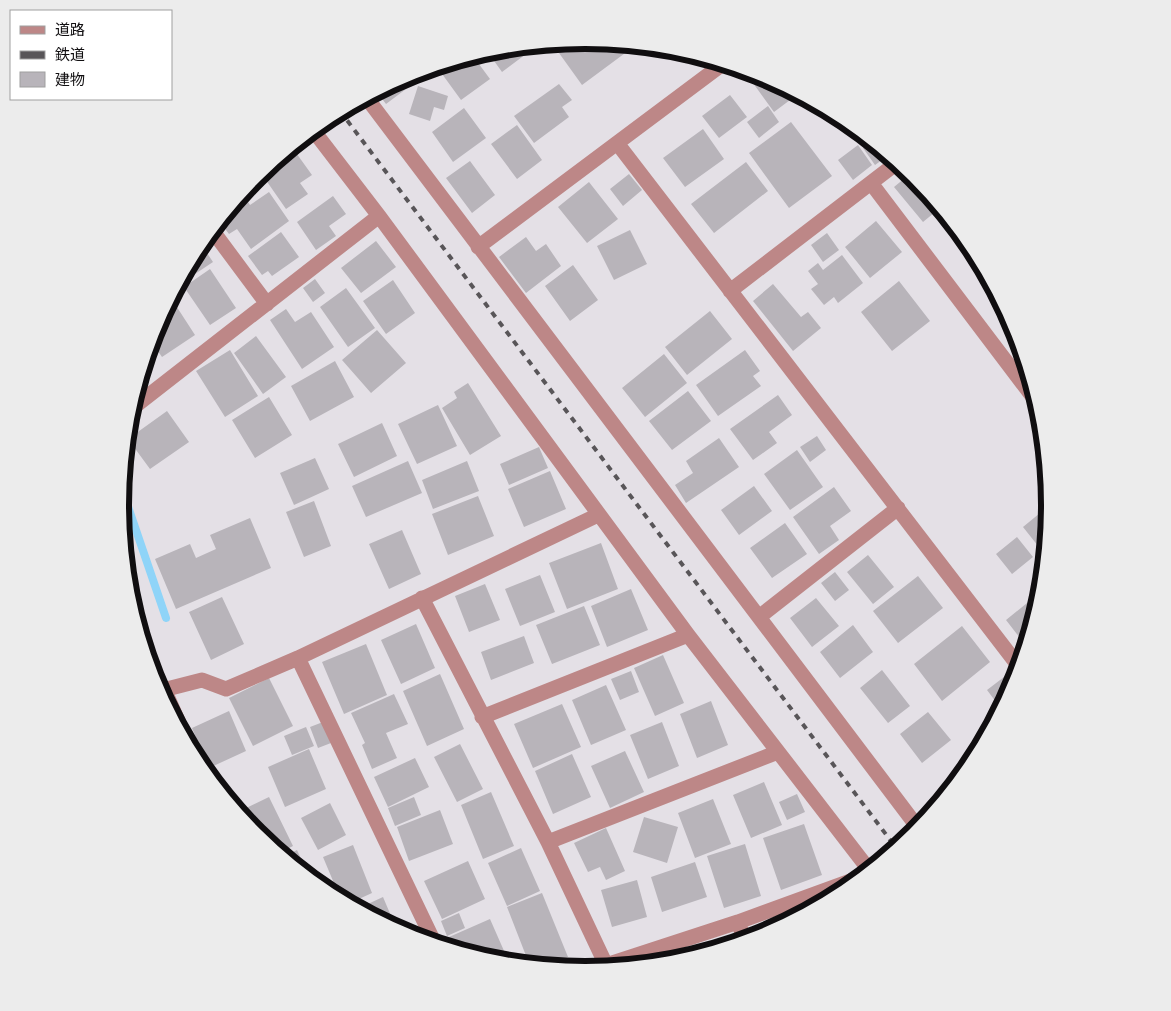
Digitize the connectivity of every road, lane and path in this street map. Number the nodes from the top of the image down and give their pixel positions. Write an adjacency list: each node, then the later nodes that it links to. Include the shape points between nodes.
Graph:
1 (717, 68): 4 (street)
2 (370, 103): 9 (street)
3 (317, 136): 7 (street)
4 (617, 143): 9 (street); 10 (street)
5 (892, 167): 6 (street)
6 (871, 183): 10 (street); 12 (street)
7 (379, 216): 11 (street); 15 (street)
8 (217, 236): 11 (street)
9 (478, 247): 17 (street)
10 (730, 291): 14 (street)
11 (267, 304): 13 (street)
12 (1028, 391)
13 (141, 401)
14 (898, 508): 17 (street); 20 (street)
15 (598, 515): 16 (street); 18 (street)
16 (422, 598): 19 (street); 22 (street)
17 (759, 617): 24 (street)
18 (688, 635): 22 (street); 23 (street)
19 (298, 658): 21 (street, via 226,689 202,680); 30 (street)
20 (1015, 661)
21 (168, 689)
22 (482, 717): 25 (street)
23 (778, 752): 25 (street); 26 (street)
24 (914, 822)
25 (548, 842): 31 (street)
26 (866, 867)
27 (839, 885): 28 (street)
28 (738, 922): 29 (street); 32 (street)
29 (742, 934)
30 (432, 935)
31 (604, 961)
32 (620, 961)

